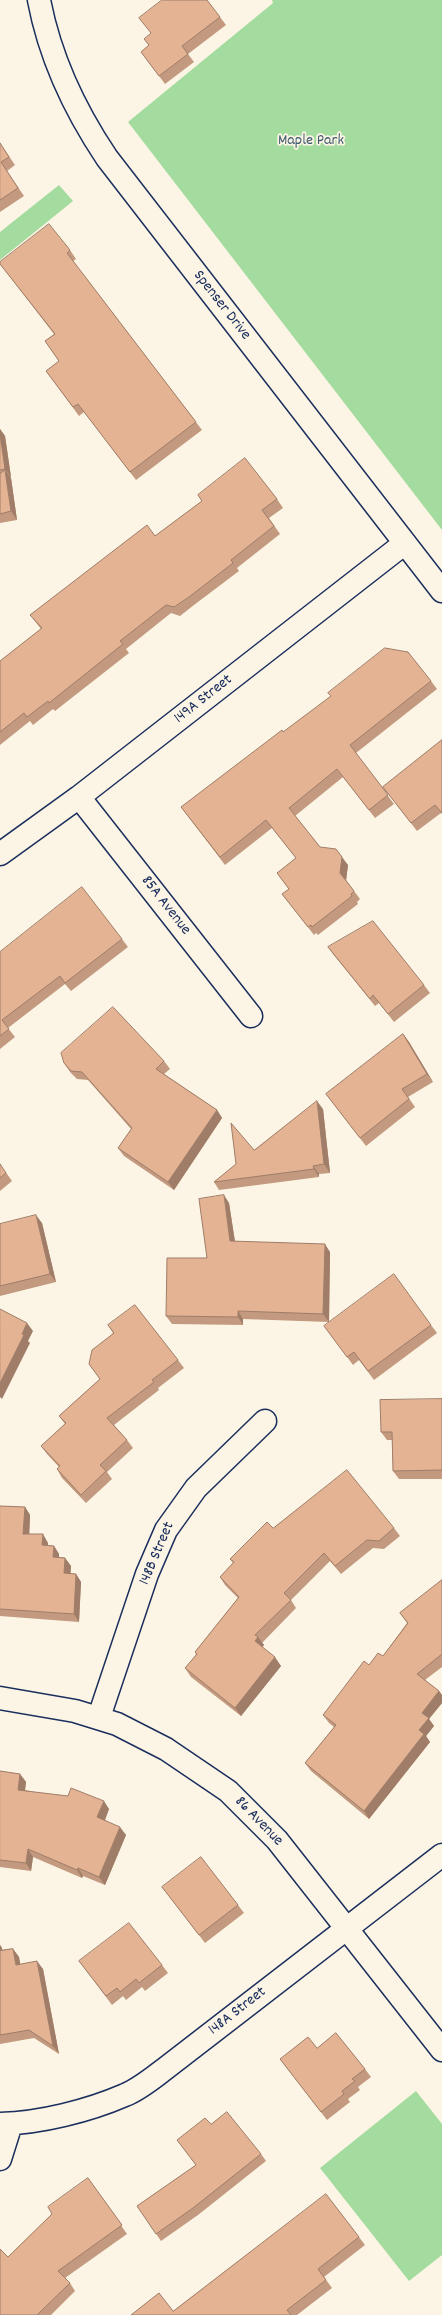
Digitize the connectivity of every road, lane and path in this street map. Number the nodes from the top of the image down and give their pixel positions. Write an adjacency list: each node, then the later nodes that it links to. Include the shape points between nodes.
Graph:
1 (39, 0): 2 (street, Spenser Drive, via 50,46 65,84 102,152)
2 (405, 543): 3 (street, Spenser Drive); 4 (street, 149A Street)
3 (442, 590)
4 (79, 797): 5 (street, 149A Street); 6 (street, 85A Avenue)
5 (0, 854)
6 (251, 1016)
7 (265, 1421): 9 (street, 148B Street, via 196,1488 166,1530 148,1574)
8 (0, 1698): 9 (street, 86 Avenue, via 51,1705)
9 (99, 1717): 11 (street, 86 Avenue, via 133,1731 166,1749 228,1791 277,1840)
10 (442, 1855): 11 (street, 148A Street)
11 (347, 1928): 12 (street, 86 Avenue); 13 (street, 148A Street, via 166,2068 126,2095 70,2113)
12 (442, 2050)
13 (5, 2124): 14 (street, 148A Street)
14 (0, 2159)

